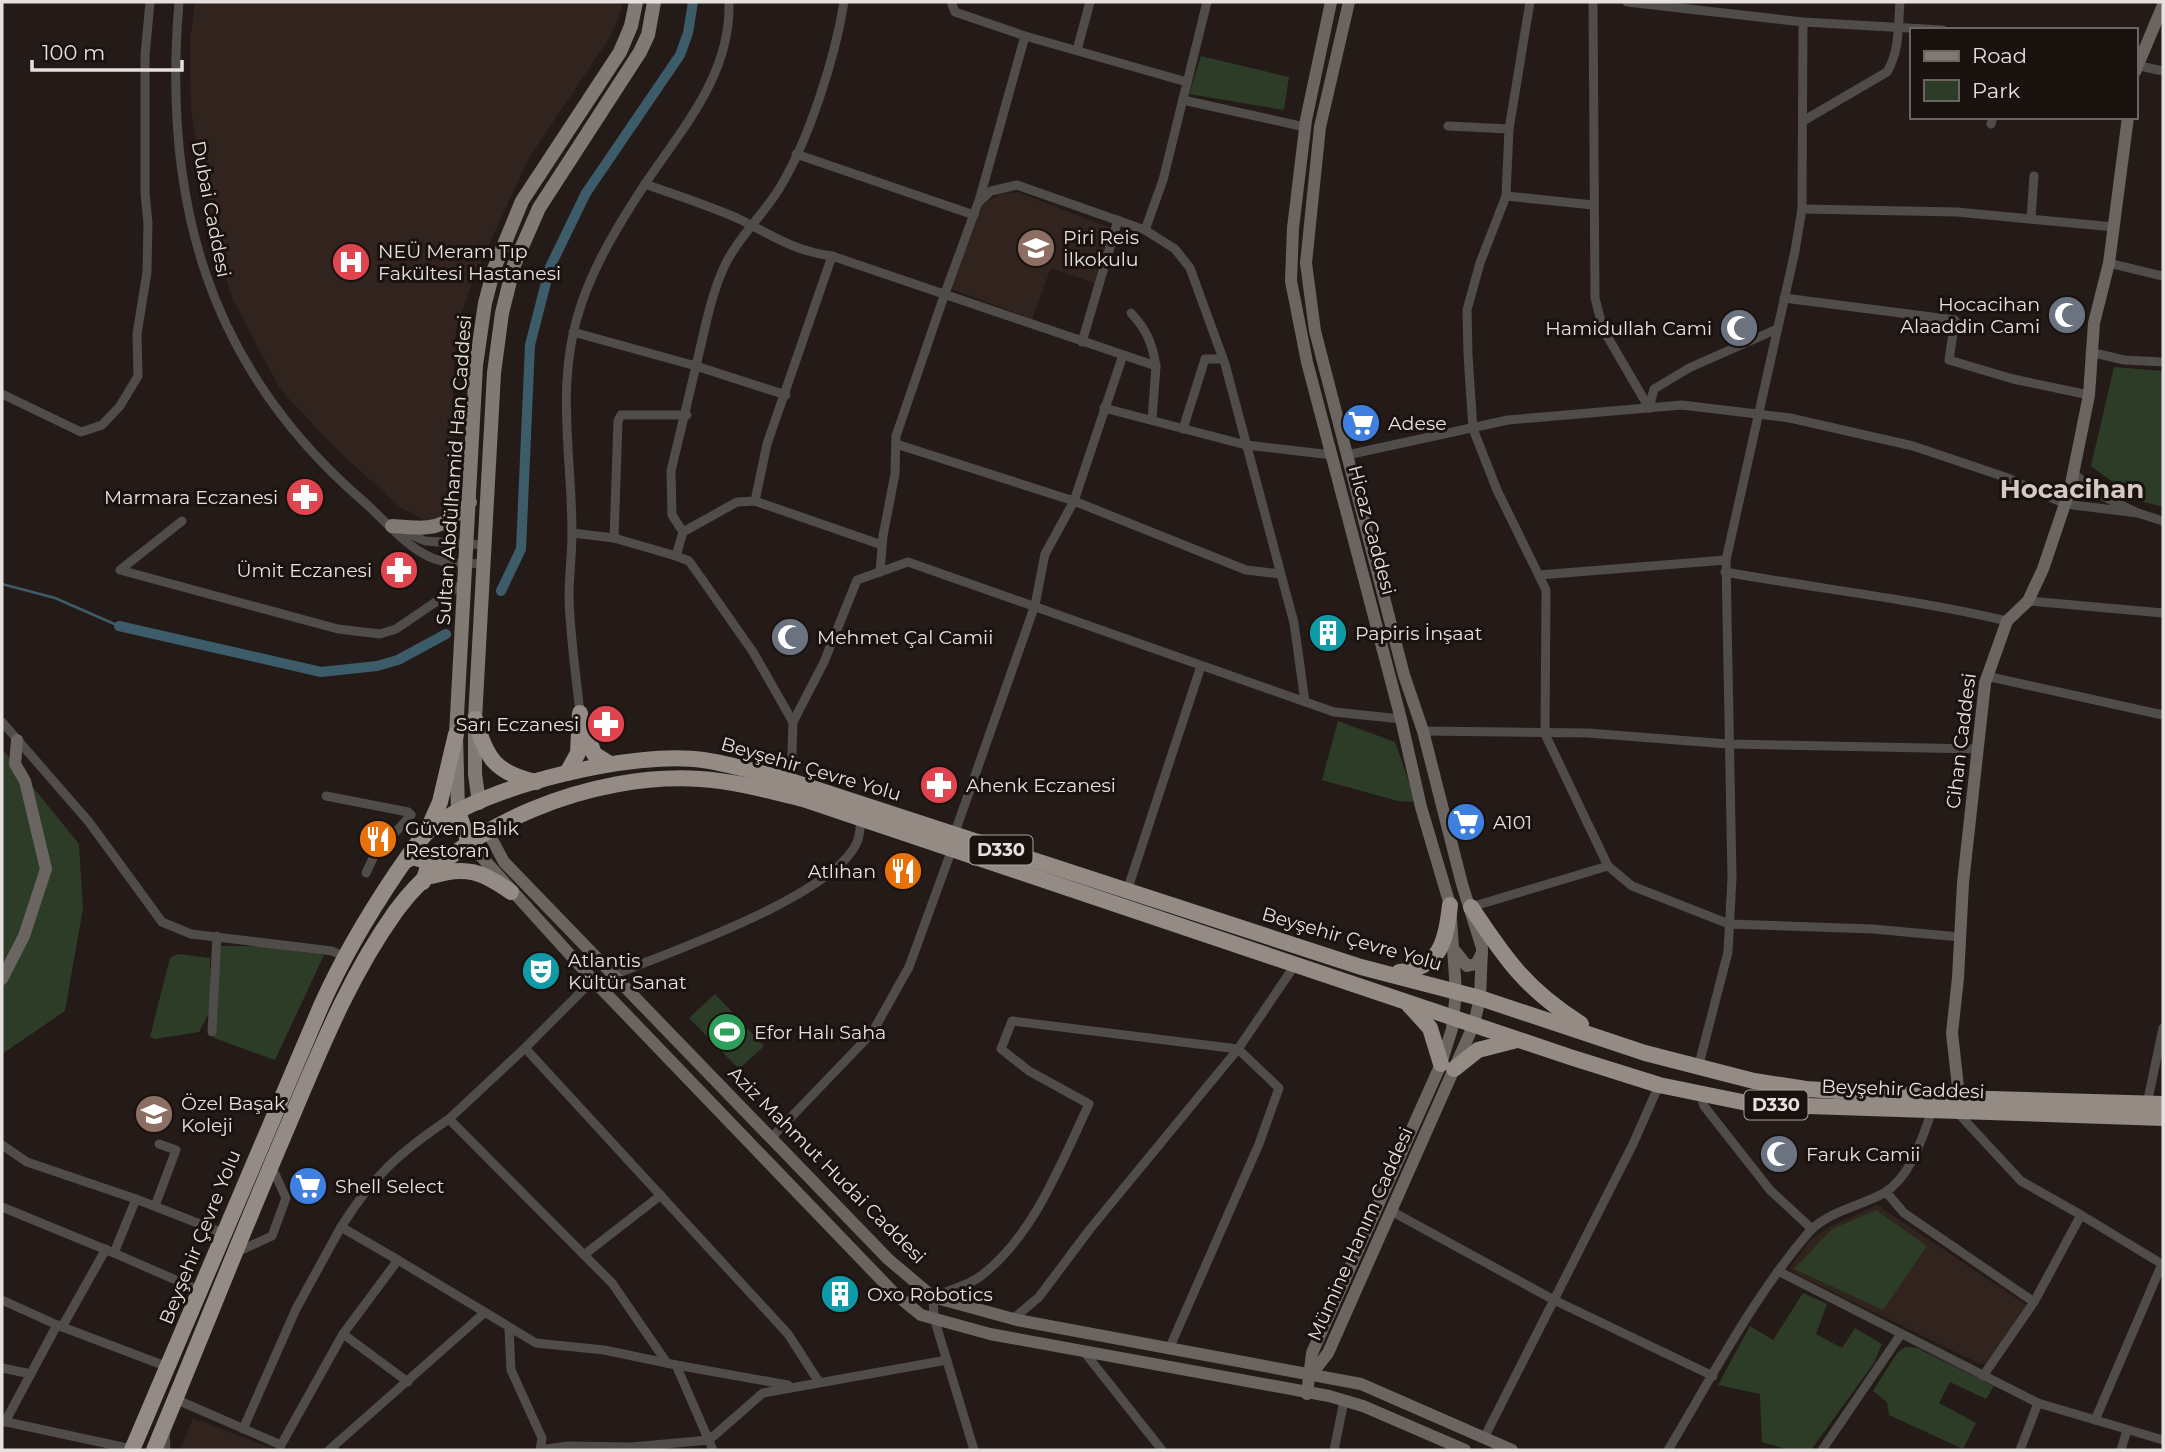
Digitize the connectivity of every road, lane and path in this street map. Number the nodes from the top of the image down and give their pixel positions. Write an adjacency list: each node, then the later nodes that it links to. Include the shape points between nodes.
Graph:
1 (150, 2): 60 (street, via 145,55 147,272 137,334 138,376 102,425 81,432)
2 (179, 2): 82 (street, Dubai Caddesi, via 175,103 181,167 212,298 265,395 332,471)
3 (636, 2): 77 (main road, Sultan Abdülhamid Han Caddesi, via 624,44 526,194 494,269 478,348)
4 (653, 2): 87 (main road, Sultan Abdülhamid Han Caddesi, via 640,52 545,198 514,265 496,355)
5 (729, 2): 34 (street, via 721,61 705,96)
6 (844, 2): 32 (street, via 839,33)
7 (951, 2): 20 (street, via 955,12)
8 (1090, 2): 21 (street)
9 (1207, 2): 25 (street)
10 (1331, 2): 30 (street, Hicaz Caddesi)
11 (1349, 2): 73 (street, Hicaz Caddesi, via 1320,127 1306,263 1315,331)
12 (1530, 2): 31 (street)
13 (1593, 2): 37 (street)
14 (1627, 2): 17 (street)
15 (1900, 2): 18 (street)
16 (2163, 5): 22 (street)
17 (1803, 22): 18 (street); 28 (street)
18 (1898, 25): 19 (street); 28 (street, via 1893,62 1887,72)
19 (1925, 28)
20 (1025, 36): 21 (street); 36 (street)
21 (1077, 50): 25 (street)
22 (2137, 65)
23 (2137, 67): 24 (street)
24 (2163, 71)
25 (1187, 82): 26 (street)
26 (1182, 100): 30 (street); 44 (street, via 1163,180)
27 (2128, 119): 43 (street, Cihan Caddesi)
28 (1803, 121): 38 (street)
29 (1448, 126): 31 (street)
30 (1305, 127): 72 (street, Hicaz Caddesi, via 1291,281)
31 (1509, 129): 35 (street)
32 (796, 154): 39 (street); 42 (street, via 778,191)
33 (2034, 176): 40 (street)
34 (645, 184): 42 (street); 52 (street, via 611,240)
35 (1506, 196): 37 (street); 69 (street, via 1467,310)
36 (978, 202): 39 (street); 41 (street, via 991,191 1017,185)
37 (1593, 205): 64 (street, via 1595,298 1603,329)
38 (1802, 209): 40 (street, via 1957,212); 49 (street)
39 (974, 215): 48 (street)
40 (2031, 219): 43 (street)
41 (1118, 220): 44 (street); 53 (street)
42 (752, 227): 45 (street, via 775,240); 58 (street, via 724,265)
43 (2114, 227): 46 (street, Cihan Caddesi)
44 (1145, 230): 56 (street, via 1175,249 1190,268)
45 (832, 256): 48 (street); 61 (street)
46 (2109, 263): 47 (street); 54 (street, Cihan Caddesi)
47 (2163, 276)
48 (944, 296): 53 (street); 70 (street)
49 (1784, 298): 51 (street); 62 (street, via 1955,320 1949,360)
50 (1131, 313): 59 (street, via 1146,328)
51 (1777, 329): 64 (street, via 1689,368 1654,389); 65 (street)
52 (573, 332): 58 (street); 84 (street, via 565,386)
53 (1082, 342): 55 (street)
54 (2090, 352): 57 (street); 62 (street, Cihan Caddesi)
55 (1123, 355): 59 (street); 63 (street)
56 (1223, 359): 68 (street, via 1205,359); 71 (street)
57 (2163, 362)
58 (696, 366): 61 (street); 66 (street)
59 (1156, 366): 67 (street)
60 (2, 394)
61 (786, 395): 75 (street, via 767,444)
62 (2089, 396): 74 (street, Cihan Caddesi)
63 (1104, 408): 67 (street); 76 (street)
64 (1649, 408): 65 (street, via 1682,405); 69 (street, via 1508,420)
65 (1757, 414): 78 (street, via 1913,446 2008,478); 90 (street)
66 (687, 415): 83 (street, via 671,471 670,493 672,515); 85 (street, via 621,415)
67 (1152, 420): 68 (street)
68 (1183, 429): 71 (street)
69 (1473, 429): 73 (street); 96 (street)
70 (896, 444): 76 (street); 88 (street)
71 (1246, 445): 72 (street); 95 (street)
72 (1332, 455): 108 (street, Hicaz Caddesi)
73 (1346, 455): 111 (street, Hicaz Caddesi)
74 (2074, 474): 78 (street, Cihan Caddesi); 79 (street, via 2101,495)
75 (755, 501): 83 (street, via 737,502); 88 (street)
76 (1074, 501): 95 (street, via 1246,570); 99 (street, via 1045,554)
77 (470, 502): 82 (main road, via 443,525); 86 (main road, Sultan Abdülhamid Han Caddesi)
78 (2065, 504): 79 (street); 98 (street, Cihan Caddesi)
79 (2138, 513): 81 (street)
80 (183, 521): 97 (street, via 120,570 338,629 380,634 396,629)
81 (2163, 521)
82 (392, 526): 86 (street, Dubai Caddesi, via 425,541); 91 (street, Dubai Caddesi, via 414,547 439,561)
83 (683, 532): 89 (street)
84 (572, 533): 85 (street); 105 (street, via 569,595)
85 (614, 538): 89 (street)
86 (467, 544): 87 (street, Dubai Caddesi); 91 (main road, Sultan Abdülhamid Han Caddesi)
87 (485, 545): 92 (main road, Sultan Abdülhamid Han Caddesi)
88 (883, 545): 93 (street)
89 (676, 556): 110 (street, via 689,561 711,592 753,652)
90 (1726, 560): 94 (street); 96 (street)
91 (466, 564): 92 (street, Dubai Caddesi); 97 (main road, Sultan Abdülhamid Han Caddesi)
92 (484, 564): 107 (main road, Sultan Abdülhamid Han Caddesi)
93 (880, 572): 99 (street, via 908,562); 110 (street, via 857,580 824,662)
94 (1725, 572): 101 (street, via 1933,603); 115 (street)
95 (1280, 574): 104 (street, via 1294,623)
96 (1539, 575): 113 (street, via 1546,590)
97 (465, 582): 112 (main road, Sultan Abdülhamid Han Caddesi)
98 (2028, 601): 100 (street); 101 (street, Cihan Caddesi)
99 (1035, 606): 102 (street); 129 (street)
100 (2163, 613)
101 (2007, 621): 103 (street, Cihan Caddesi)
102 (1201, 666): 104 (street); 135 (street)
103 (1986, 676): 106 (street); 116 (street, Cihan Caddesi)
104 (1305, 702): 108 (street, via 1334,712)
105 (580, 713): 117 (highway, via 594,754); 118 (highway, via 578,753)
106 (2163, 715)
107 (475, 719): 120 (highway, via 492,761 509,774); 123 (main road, Sultan Abdülhamid Han Caddesi)
108 (1401, 719): 137 (street, Hicaz Caddesi)
109 (2, 722): 114 (street)
110 (793, 722): 119 (street)
111 (1423, 731): 113 (street); 138 (street, Hicaz Caddesi)
112 (456, 734): 125 (main road, Sultan Abdülhamid Han Caddesi); 128 (highway, via 440,802)
113 (1545, 734): 115 (street); 132 (street)
114 (17, 740): 140 (street, via 89,822 162,922 191,933); 148 (street, via 15,764 25,781 46,869 24,936)
115 (1728, 744): 116 (street); 139 (street)
116 (1978, 749): 141 (street, Cihan Caddesi)
117 (610, 764): 118 (highway, Beyşehir Çevre Yolu / D330); 119 (highway, Beyşehir Çevre Yolu / D330, via 701,759)
118 (568, 773): 120 (highway, Beyşehir Çevre Yolu / D330)
119 (790, 781): 129 (highway, Beyşehir Çevre Yolu / D330)
120 (536, 782): 121 (highway, Beyşehir Çevre Yolu / D330)
121 (517, 789): 123 (highway, Beyşehir Çevre Yolu / D330); 124 (highway, via 509,808 519,813)
122 (326, 796): 133 (street, via 411,815 374,856)
123 (479, 803): 125 (highway, Beyşehir Çevre Yolu / D330); 127 (highway)
124 (533, 810): 126 (highway, Beyşehir Çevre Yolu / D330, via 604,786 652,779 701,779 803,799); 127 (highway, Beyşehir Çevre Yolu / D330)
125 (458, 812): 128 (highway, Beyşehir Çevre Yolu / D330); 130 (highway)
126 (862, 821): 129 (highway, Beyşehir Çevre Yolu / D330); 147 (street, via 851,850 801,893)
127 (488, 832): 130 (highway, Beyşehir Çevre Yolu / D330); 147 (street, Aziz Mahmut Hudai Caddesi, via 504,862)
128 (426, 834): 131 (highway, Beyşehir Çevre Yolu / D330)
129 (953, 842): 135 (highway, Beyşehir Çevre Yolu / D330); 145 (highway, Beyşehir Çevre Yolu / D330); 170 (street, via 909,967 872,1033)
130 (469, 843): 134 (highway, Beyşehir Çevre Yolu / D330); 136 (street, Aziz Mahmut Hudai Caddesi)
131 (405, 862): 134 (highway, via 413,857 426,862); 144 (highway, Beyşehir Çevre Yolu / D330)
132 (1608, 866): 138 (street); 139 (street, via 1632,887)
133 (366, 873)
134 (425, 880): 136 (highway, via 449,870 472,870); 173 (highway, Beyşehir Çevre Yolu / D330, via 398,909 345,994)
135 (1127, 891): 146 (highway, Beyşehir Çevre Yolu / D330)
136 (511, 892): 149 (street, Aziz Mahmut Hudai Caddesi)
137 (1450, 905): 142 (street, Hicaz Caddesi); 146 (highway, via 1443,945 1430,961 1417,970)
138 (1471, 907): 143 (street, Hicaz Caddesi); 157 (highway, via 1530,988)
139 (1729, 924): 141 (street); 162 (street, via 1728,951)
140 (217, 936): 144 (street); 156 (street)
141 (1961, 937): 166 (street, Cihan Caddesi, via 1952,1033)
142 (1455, 951): 143 (street, via 1467,966 1476,964); 150 (street, Hicaz Caddesi)
143 (1482, 953): 151 (street, Hicaz Caddesi)
144 (343, 956): 183 (highway, Beyşehir Çevre Yolu / D330)
145 (1296, 965): 152 (highway, Beyşehir Çevre Yolu / D330); 160 (street)
146 (1385, 973): 150 (highway, Beyşehir Çevre Yolu / D330)
147 (616, 974): 170 (street, Aziz Mahmut Hudai Caddesi)
148 (2, 979)
149 (593, 980): 159 (street); 196 (street, Aziz Mahmut Hudai Caddesi, via 894,1293 922,1315)
150 (1456, 992): 151 (highway, Beyşehir Çevre Yolu / D330); 153 (street, Hicaz Caddesi)
151 (1480, 998): 154 (street, Hicaz Caddesi); 157 (highway, Beyşehir Caddesi / D330)
152 (1405, 1001): 153 (highway, Beyşehir Caddesi / D330); 161 (highway, via 1430,1028)
153 (1455, 1017): 154 (highway, Beyşehir Caddesi / D330); 161 (street, Hicaz Caddesi)
154 (1474, 1024): 158 (highway, Beyşehir Caddesi / D330); 161 (street, Mümine Hanım Caddesi)
155 (2163, 1028): 165 (street)
156 (212, 1032)
157 (1601, 1037): 162 (highway, Beyşehir Caddesi / D330)
158 (1519, 1040): 161 (highway, via 1478,1050); 163 (highway, Beyşehir Caddesi / D330)
159 (525, 1048): 169 (street); 175 (street)
160 (1238, 1049): 191 (street, via 1012,1021 1002,1049 1029,1071 1089,1104 1013,1247 980,1277); 197 (street, via 1039,1297); 202 (street, via 1279,1088)
161 (1448, 1067): 179 (street, Mümine Hanım Caddesi); 209 (street, Mümine Hanım Caddesi, via 1312,1353)
162 (1698, 1068): 166 (highway, Beyşehir Caddesi / D330, via 1806,1089)
163 (1658, 1085): 164 (highway, Beyşehir Caddesi / D330); 193 (street)
164 (1701, 1096): 167 (highway, Beyşehir Caddesi / D330, via 1752,1104); 182 (street, via 1770,1190)
165 (2155, 1104): 166 (highway, Beyşehir Caddesi / D330)
166 (1957, 1105): 167 (highway, Beyşehir Caddesi / D330); 168 (highway, Beyşehir Caddesi / D330); 180 (street, via 2021,1181)
167 (1932, 1111): 174 (street, via 1916,1153)
168 (2163, 1118)
169 (449, 1119): 181 (street, via 365,1188); 185 (street)
170 (771, 1138): 191 (street, Aziz Mahmut Hudai Caddesi, via 888,1259)
171 (159, 1144): 177 (street, via 176,1150)
172 (2, 1145): 176 (street, via 27,1162)
173 (271, 1166): 186 (highway, Beyşehir Çevre Yolu / D330); 186 (street, via 286,1198 272,1236)
174 (1886, 1192): 182 (street); 194 (street, via 1904,1213)
175 (661, 1195): 185 (street); 213 (street, via 788,1334)
176 (135, 1199): 177 (street); 184 (street)
177 (155, 1206): 183 (street)
178 (2, 1207): 184 (street)
179 (1393, 1212): 193 (street); 209 (street, Mümine Hanım Caddesi, via 1328,1353)
180 (2081, 1214): 188 (street); 194 (street)
181 (341, 1227): 187 (street); 222 (street, via 296,1310)
182 (1812, 1228): 189 (street)
183 (223, 1233): 190 (highway, Beyşehir Çevre Yolu / D330)
184 (110, 1251): 190 (street); 198 (street)
185 (585, 1254): 205 (street)
186 (232, 1255): 216 (highway, Beyşehir Çevre Yolu / D330)
187 (398, 1260): 195 (street); 200 (street)
188 (2163, 1264): 219 (street)
189 (1778, 1271): 201 (street); 210 (street)
190 (201, 1291): 206 (highway, Beyşehir Çevre Yolu / D330)
191 (933, 1297): 196 (street); 197 (street, Aziz Mahmut Hudai Caddesi)
192 (2, 1300): 198 (street)
193 (1554, 1300): 210 (street); 224 (street)
194 (2034, 1302): 211 (street)
195 (484, 1314): 199 (street); 212 (street)
196 (934, 1318): 203 (street, Aziz Mahmut Hudai Caddesi); 204 (street)
197 (1013, 1319): 202 (street, Aziz Mahmut Hudai Caddesi)
198 (60, 1326): 206 (street); 208 (street)
199 (509, 1329): 205 (street, via 536,1343 604,1350); 234 (street, via 511,1370 542,1438)
200 (343, 1334): 212 (street); 227 (street)
201 (1901, 1334): 211 (street); 242 (street)
202 (1170, 1349): 209 (street, Aziz Mahmut Hudai Caddesi)
203 (1085, 1353): 215 (street, Aziz Mahmut Hudai Caddesi); 237 (street)
204 (947, 1360): 213 (street); 236 (street)
205 (671, 1364): 214 (street); 225 (street)
206 (169, 1367): 229 (highway, Beyşehir Çevre Yolu / D330)
207 (2, 1368): 208 (street)
208 (32, 1374): 220 (street)
209 (1309, 1376): 215 (street); 224 (street, Aziz Mahmut Hudai Caddesi, via 1361,1384)
210 (1713, 1376): 241 (street)
211 (1983, 1376): 218 (street)
212 (408, 1382): 233 (street)
213 (819, 1382): 214 (street)
214 (793, 1387): 225 (street, via 762,1393)
215 (1307, 1394): 217 (street, Aziz Mahmut Hudai Caddesi)
216 (175, 1399): 221 (highway, Beyşehir Çevre Yolu / D330); 222 (street)
217 (1344, 1401): 238 (street); 239 (street, Aziz Mahmut Hudai Caddesi)
218 (2038, 1403): 219 (street); 243 (street)
219 (2095, 1420): 223 (street)
220 (3, 1421): 229 (street)
221 (164, 1425): 230 (highway, Beyşehir Çevre Yolu / D330); 231 (street)
222 (243, 1429): 227 (street)
223 (2127, 1430): 226 (street); 244 (street)
224 (1485, 1438): 240 (street, Aziz Mahmut Hudai Caddesi)
225 (709, 1440): 228 (street); 235 (street)
226 (2163, 1440)
227 (281, 1446): 232 (street)
228 (632, 1449): 234 (street, via 567,1446)
229 (132, 1450)
230 (153, 1450)
231 (166, 1450)
232 (292, 1450)
233 (329, 1450)
234 (540, 1450)
235 (713, 1450)
236 (974, 1450)
237 (1162, 1450)
238 (1334, 1450)
239 (1465, 1450)
240 (1513, 1450)
241 (1668, 1450)
242 (1822, 1450)
243 (2020, 1450)
244 (2121, 1450)

